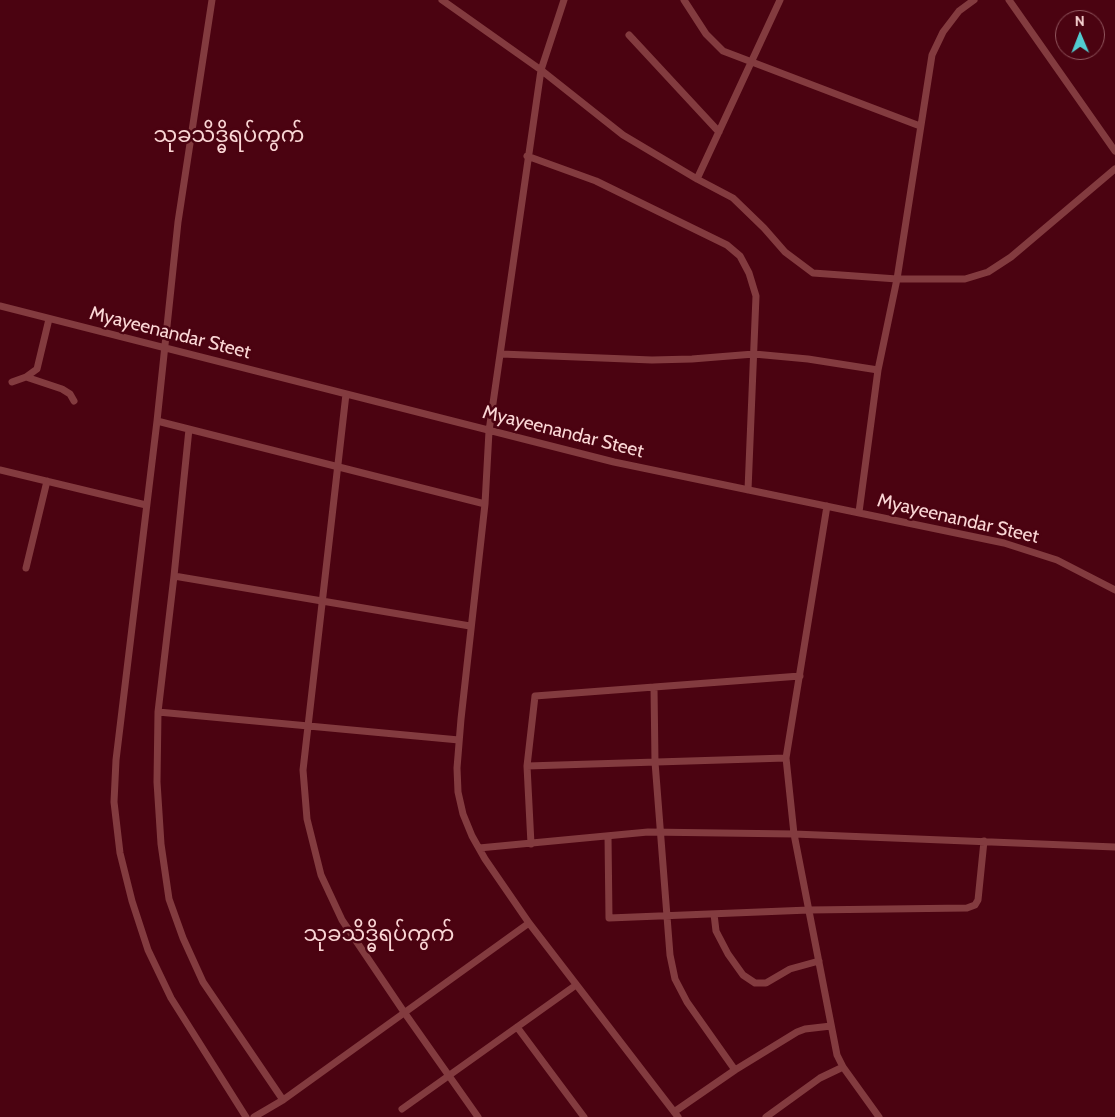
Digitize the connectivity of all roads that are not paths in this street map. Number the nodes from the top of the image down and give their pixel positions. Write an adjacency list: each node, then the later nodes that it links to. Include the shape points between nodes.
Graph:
1 (212, 0): 20 (street, via 178,222)
2 (442, 0): 10 (street)
3 (564, 0): 10 (street)
4 (684, 0): 9 (street, via 706,34 723,50)
5 (780, 0): 9 (street)
6 (974, 0): 11 (street, via 959,11 932,54)
7 (1009, 0): 13 (street)
8 (629, 35): 12 (street)
9 (751, 61): 11 (street); 12 (street)
10 (541, 70): 14 (street); 16 (street, via 623,135)
11 (920, 126): 17 (street)
12 (719, 132): 16 (street)
13 (1115, 151)
14 (527, 156): 21 (street); 22 (street, via 596,181 727,245 740,256 756,296)
15 (1115, 169): 17 (street, via 1011,257 988,272 965,279)
16 (697, 179): 17 (street, via 733,198 785,252 813,273)
17 (897, 279): 23 (street)
18 (0, 306): 19 (street, Myayeenandar Steet)
19 (49, 319): 20 (street, Myayeenandar Steet); 24 (street, via 40,362 37,369)
20 (164, 348): 26 (street, Myayeenandar Steet); 28 (street)
21 (501, 354): 22 (street, via 692,360); 30 (street)
22 (754, 354): 23 (street); 34 (street)
23 (878, 370): 38 (street)
24 (26, 377): 25 (street); 27 (street, via 62,389)
25 (12, 382)
26 (346, 394): 30 (street, Myayeenandar Steet); 31 (street)
27 (74, 401)
28 (157, 421): 29 (street); 35 (street)
29 (189, 429): 31 (street); 40 (street)
30 (489, 431): 34 (street, Myayeenandar Steet); 36 (street)
31 (338, 466): 36 (street); 42 (street)
32 (0, 470): 33 (street)
33 (47, 481): 35 (street); 39 (street)
34 (748, 490): 37 (street, Myayeenandar Steet)
35 (146, 504): 75 (street, via 116,760 114,802 120,852 148,950 171,998)
36 (484, 504): 43 (street)
37 (828, 506): 38 (street, Myayeenandar Steet); 44 (street)
38 (859, 512): 41 (street, Myayeenandar Steet, via 1004,544 1057,560)
39 (26, 568)
40 (174, 576): 42 (street); 46 (street)
41 (1115, 590)
42 (323, 601): 43 (street); 47 (street)
43 (470, 626): 48 (street)
44 (800, 676): 45 (street); 49 (street)
45 (654, 687): 50 (street); 51 (street, via 535,696)
46 (158, 712): 47 (street); 71 (street, via 157,782 169,898 204,982)
47 (308, 726): 48 (street); 65 (street, via 304,770 307,819 321,875 342,920)
48 (459, 740): 58 (street, via 458,792 463,814)
49 (786, 758): 50 (street); 53 (street)
50 (655, 762): 51 (street); 52 (street)
51 (528, 766): 56 (street)
52 (662, 832): 53 (street); 54 (street); 61 (street)
53 (794, 834): 55 (street); 59 (street)
54 (608, 836): 56 (street); 61 (street, via 609,918)
55 (984, 842): 57 (street); 59 (street, via 975,905)
56 (531, 844): 58 (street)
57 (1115, 847)
58 (479, 848): 62 (street)
59 (809, 910): 60 (street); 63 (street)
60 (714, 914): 61 (street); 63 (street, via 716,931 728,954 743,975 755,983 766,983 790,968)
61 (666, 916): 69 (street, via 675,979 687,1002)
62 (529, 923): 64 (street); 65 (street)
63 (819, 961): 66 (street)
64 (576, 985): 67 (street); 73 (street)
65 (404, 1012): 70 (street); 71 (street)
66 (831, 1026): 68 (street); 69 (street, via 797,1032)
67 (517, 1027): 70 (street); 74 (street)
68 (843, 1067): 78 (street, via 820,1078); 79 (street)
69 (735, 1070): 73 (street)
70 (449, 1076): 72 (street); 77 (street)
71 (282, 1100): 76 (street)
72 (402, 1109)
73 (676, 1114)
74 (582, 1116)
75 (246, 1117)
76 (254, 1117)
77 (478, 1117)
78 (766, 1117)
79 (879, 1117)

